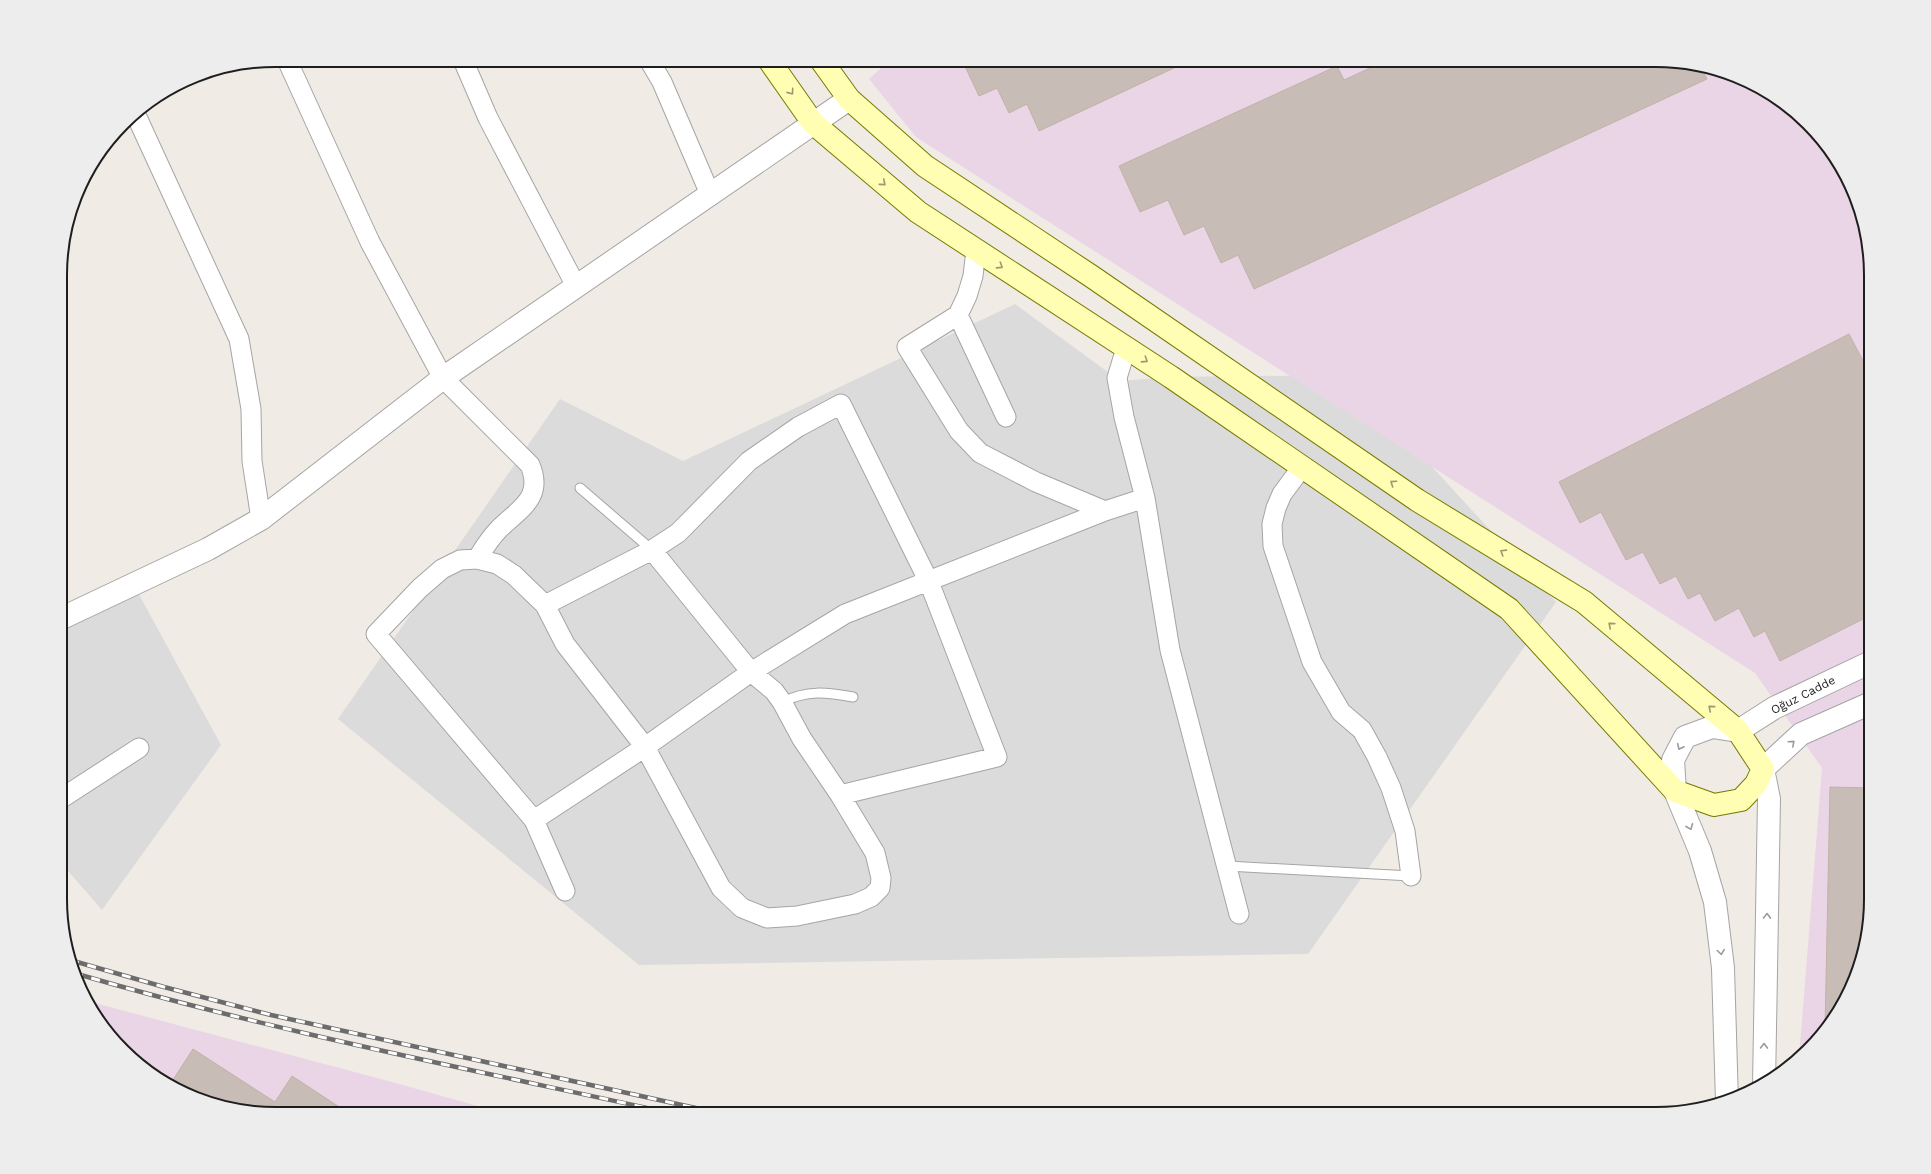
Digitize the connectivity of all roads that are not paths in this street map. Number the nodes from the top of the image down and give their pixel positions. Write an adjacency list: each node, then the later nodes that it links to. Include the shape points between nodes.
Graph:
1 (290, 67): 14 (street, via 370,242)
2 (466, 67): 11 (street, via 488,118)
3 (653, 67): 9 (street)
4 (774, 67): 8 (main road, one-way to 8)
5 (826, 67): 6 (main road)
6 (848, 99): 8 (street); 31 (main road, one-way to 6, via 1584,602 1417,500 1098,280 925,166)
7 (138, 119): 20 (street, via 239,339 251,409 252,461)
8 (813, 123): 9 (street); 10 (main road, one-way to 10, via 918,212)
9 (710, 194): 11 (street)
10 (976, 250): 12 (street, via 973,276); 13 (main road, one-way to 13)
11 (576, 286): 14 (street)
12 (958, 315): 15 (street); 19 (street, via 908,347 959,431 980,453 1036,482)
13 (1126, 348): 16 (main road, one-way to 16); 18 (street, via 1117,378)
14 (442, 378): 20 (street); 22 (street, via 530,465 533,473 534,490 527,504 499,529)
15 (1006, 417)
16 (1302, 467): 35 (main road, via 1509,609); 40 (street, via 1282,494 1276,508 1272,524 1273,546 1312,662 1341,712 1362,730 1391,788 1404,831)
17 (580, 488): 21 (lane)
18 (1144, 498): 19 (street); 39 (street, via 1170,650)
19 (1105, 511): 23 (street)
20 (261, 519): 25 (street, via 208,549)
21 (652, 550): 23 (street, via 678,533 749,461 798,427 841,404); 24 (street); 27 (street)
22 (477, 559): 24 (street, via 496,564 514,575); 38 (street, via 460,560 442,569 376,634)
23 (929, 582): 27 (street, via 845,614); 37 (street, via 998,757)
24 (545, 605): 32 (street, via 565,644)
25 (67, 616)
26 (1864, 665): 31 (street, Oğuz Cadde, via 1774,708)
27 (751, 672): 29 (street); 32 (street)
28 (853, 697): 29 (lane, via 813,692 797,695)
29 (782, 702): 37 (street, via 802,739)
30 (1864, 706): 34 (street, one-way to 30, via 1802,734)
31 (1738, 731): 34 (main road); 35 (street, one-way to 35, via 1712,727 1685,737 1673,760)
32 (645, 747): 37 (street, via 721,888 742,908 767,918 797,916 855,904 871,897 880,888 881,878 874,853); 38 (street)
33 (139, 748): 36 (street)
34 (1763, 769): 35 (main road, via 1756,784 1741,800 1714,805); 43 (street, one-way to 34, via 1769,799)
35 (1675, 790): 44 (street, one-way to 44, via 1700,851 1714,902 1723,968)
36 (67, 795)
37 (840, 795)
38 (534, 820): 41 (street)
39 (1227, 866): 40 (lane); 42 (street)
40 (1412, 876)
41 (565, 891)
42 (1239, 914)
43 (1764, 1077)
44 (1727, 1095)

